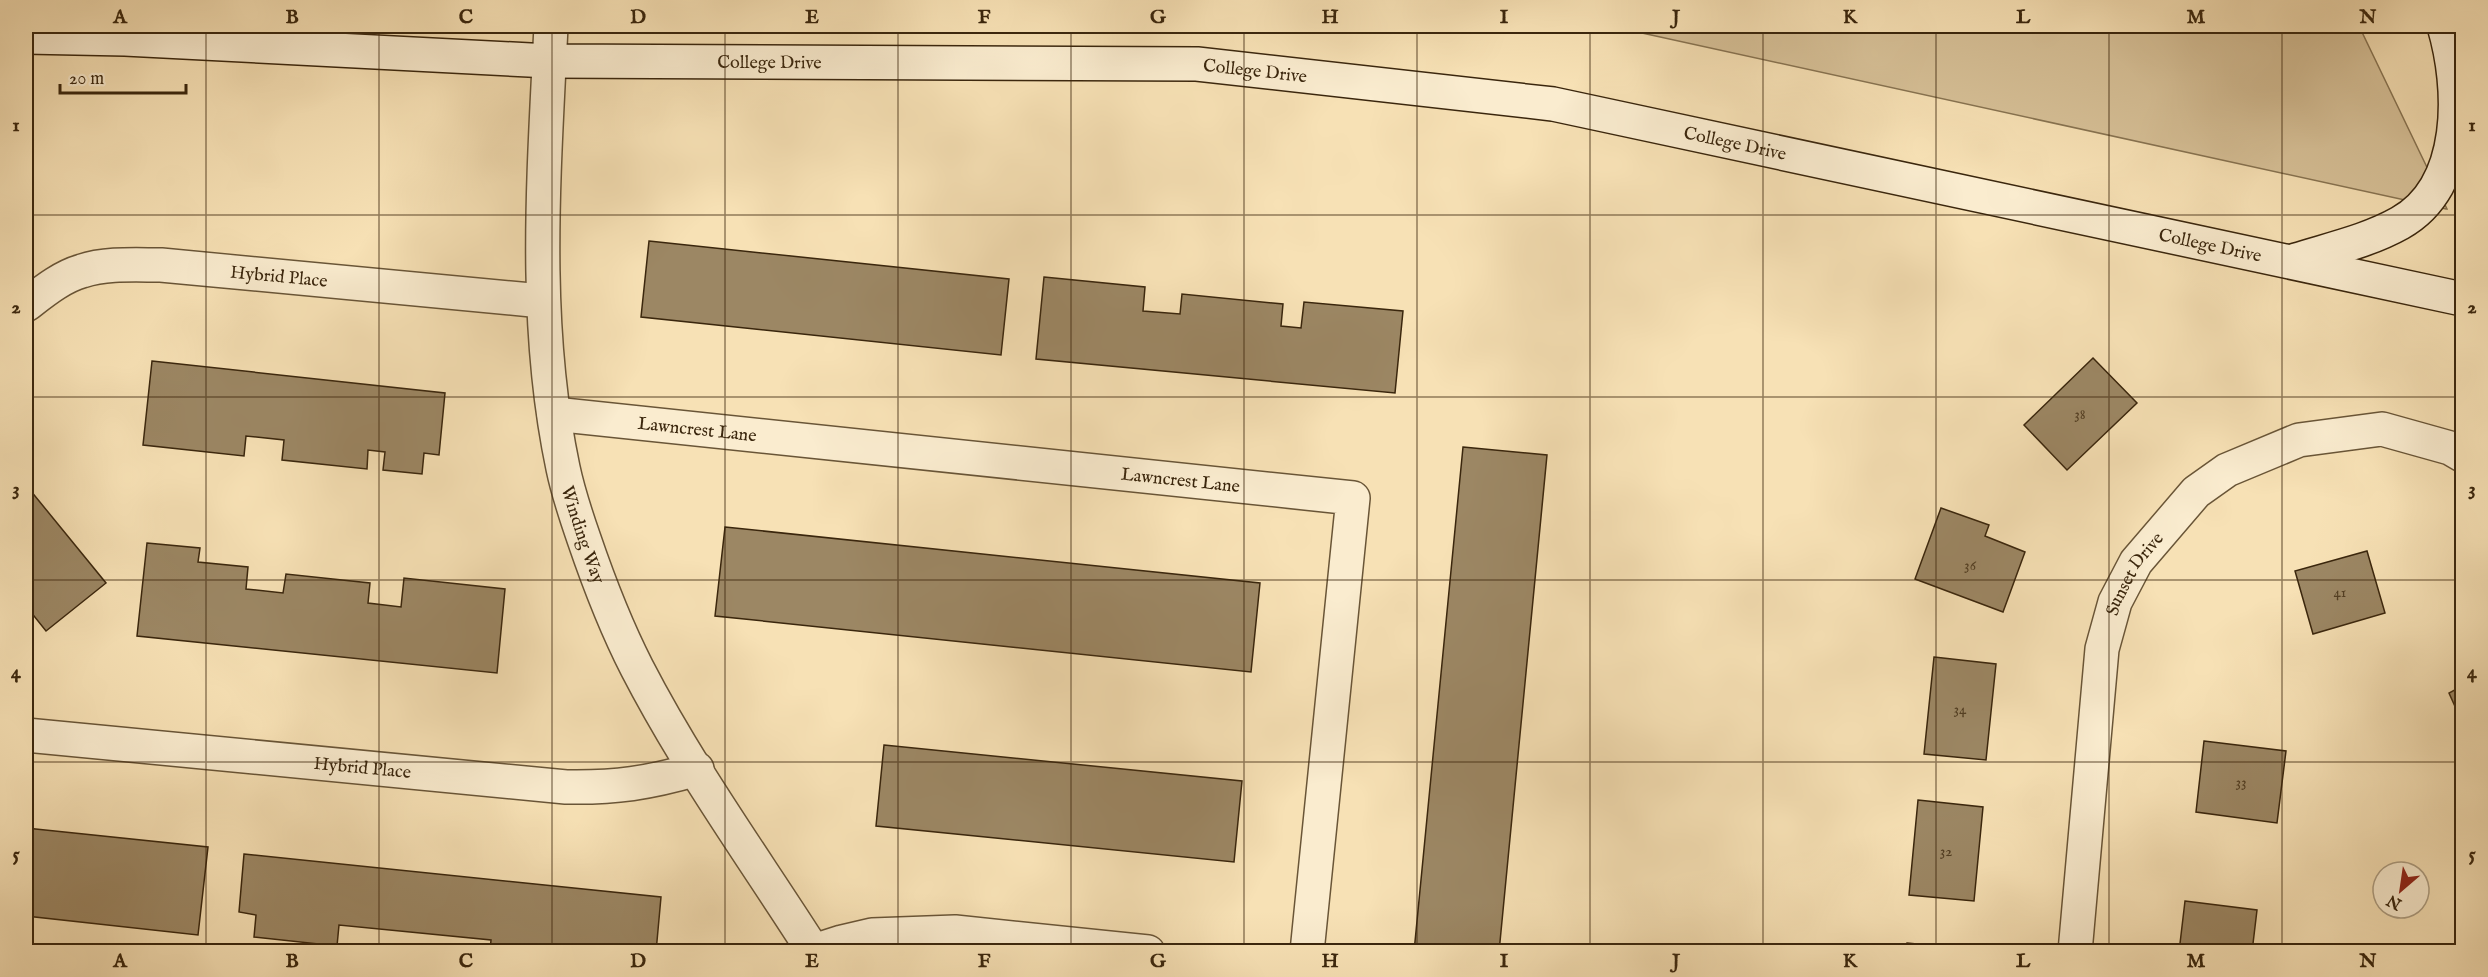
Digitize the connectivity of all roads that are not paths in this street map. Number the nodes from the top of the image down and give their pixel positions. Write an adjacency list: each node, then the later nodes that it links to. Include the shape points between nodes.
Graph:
1 (551, 26): 6 (street, Winding Way)
2 (2444, 26): 7 (street, via 2455,79 2455,113 2448,159 2434,193 2402,222 2362,240)
3 (2454, 26): 5 (street)
4 (26, 37): 6 (street, College Drive)
5 (2463, 44)
6 (549, 61): 7 (street, College Drive, via 1197,64 1553,104); 9 (street, Winding Way)
7 (2293, 261): 8 (street, College Drive)
8 (2463, 298)
9 (542, 301): 10 (street, Hybrid Place, via 161,264 81,271); 11 (street, Winding Way)
10 (26, 305)
11 (554, 414): 14 (street, Winding Way, via 563,469 599,581 637,667); 17 (street, Lawncrest Lane, via 1353,498)
12 (2463, 455): 18 (street, Sunset Drive, via 2382,429 2299,441 2227,470 2196,492 2136,562 2115,602 2102,649)
13 (26, 735): 14 (street, Hybrid Place, via 566,787 607,788)
14 (697, 770): 15 (street, Winding Way)
15 (814, 951): 16 (street, via 872,935 955,932)
16 (1148, 951)
17 (1307, 951)
18 (2075, 951)

